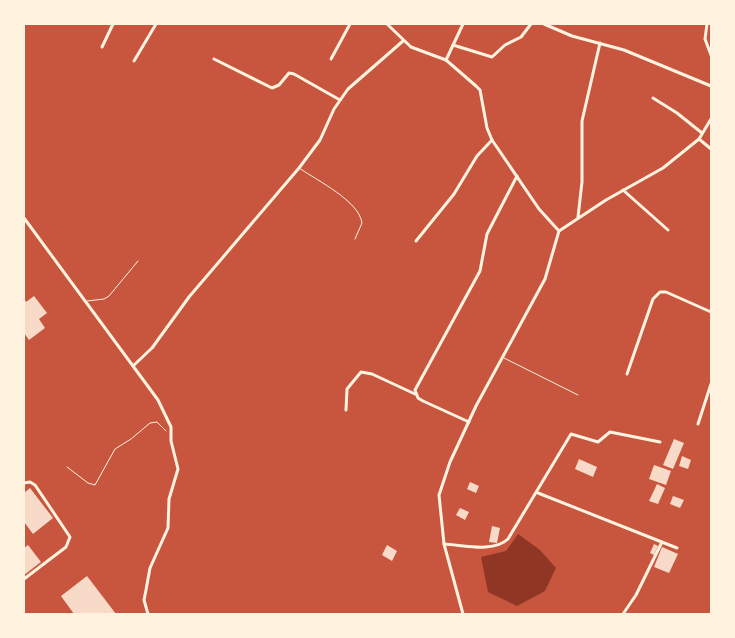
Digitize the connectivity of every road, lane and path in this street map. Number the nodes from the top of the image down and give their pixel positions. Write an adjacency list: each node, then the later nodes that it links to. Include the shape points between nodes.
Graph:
1 (113, 24): 12 (street)
2 (156, 24): 17 (street)
3 (350, 24): 15 (street)
4 (387, 24): 9 (street)
5 (463, 24): 11 (street)
6 (531, 24): 11 (street, via 521,37 492,57)
7 (544, 24): 10 (street)
8 (707, 24): 13 (street, via 705,38)
9 (403, 42): 16 (street); 20 (street, via 348,89)
10 (600, 43): 18 (street); 30 (street, via 582,121 582,182)
11 (453, 45): 16 (street)
12 (102, 48)
13 (711, 55)
14 (214, 59): 20 (street, via 272,88 279,85 286,75 294,74)
15 (331, 59)
16 (446, 60): 24 (street, via 480,90)
17 (134, 61)
18 (711, 86)
19 (653, 98): 22 (street)
20 (340, 100): 26 (street, via 320,140)
21 (711, 119): 22 (street)
22 (702, 133): 23 (street)
23 (699, 139): 25 (street); 28 (street, via 663,168)
24 (492, 140): 27 (street); 34 (street)
25 (711, 149)
26 (299, 168): 33 (lane, via 348,201 358,212 362,224); 39 (street, via 189,297 152,348)
27 (516, 176): 32 (street); 42 (street, via 487,234 480,271)
28 (623, 190): 30 (street); 31 (street)
29 (24, 218): 36 (street)
30 (578, 218): 32 (street)
31 (668, 230)
32 (559, 231): 38 (street, via 545,279)
33 (355, 239)
34 (416, 241)
35 (138, 261): 36 (lane, via 109,296)
36 (85, 301): 39 (street)
37 (711, 312): 40 (street, via 666,292 657,294)
38 (502, 357): 43 (lane); 45 (street)
39 (133, 366): 47 (street, via 167,416)
40 (627, 374)
41 (711, 384): 46 (street)
42 (415, 394): 44 (street, via 361,372 347,389); 45 (street)
43 (578, 395)
44 (346, 410)
45 (468, 422): 53 (street, via 439,495)
46 (698, 424)
47 (172, 438): 49 (path, via 158,422 150,423 115,450 95,485); 56 (street, via 178,468 169,499 168,528 150,568 144,600)
48 (660, 442): 51 (street, via 610,432 598,442 571,434)
49 (67, 467)
50 (24, 483): 55 (street, via 35,485 70,538 66,547)
51 (538, 493): 52 (street); 53 (street, via 503,544 491,547)
52 (662, 542): 54 (street); 58 (street)
53 (444, 544): 57 (street)
54 (677, 548)
55 (24, 579)
56 (148, 614)
57 (463, 614)
58 (623, 614)

